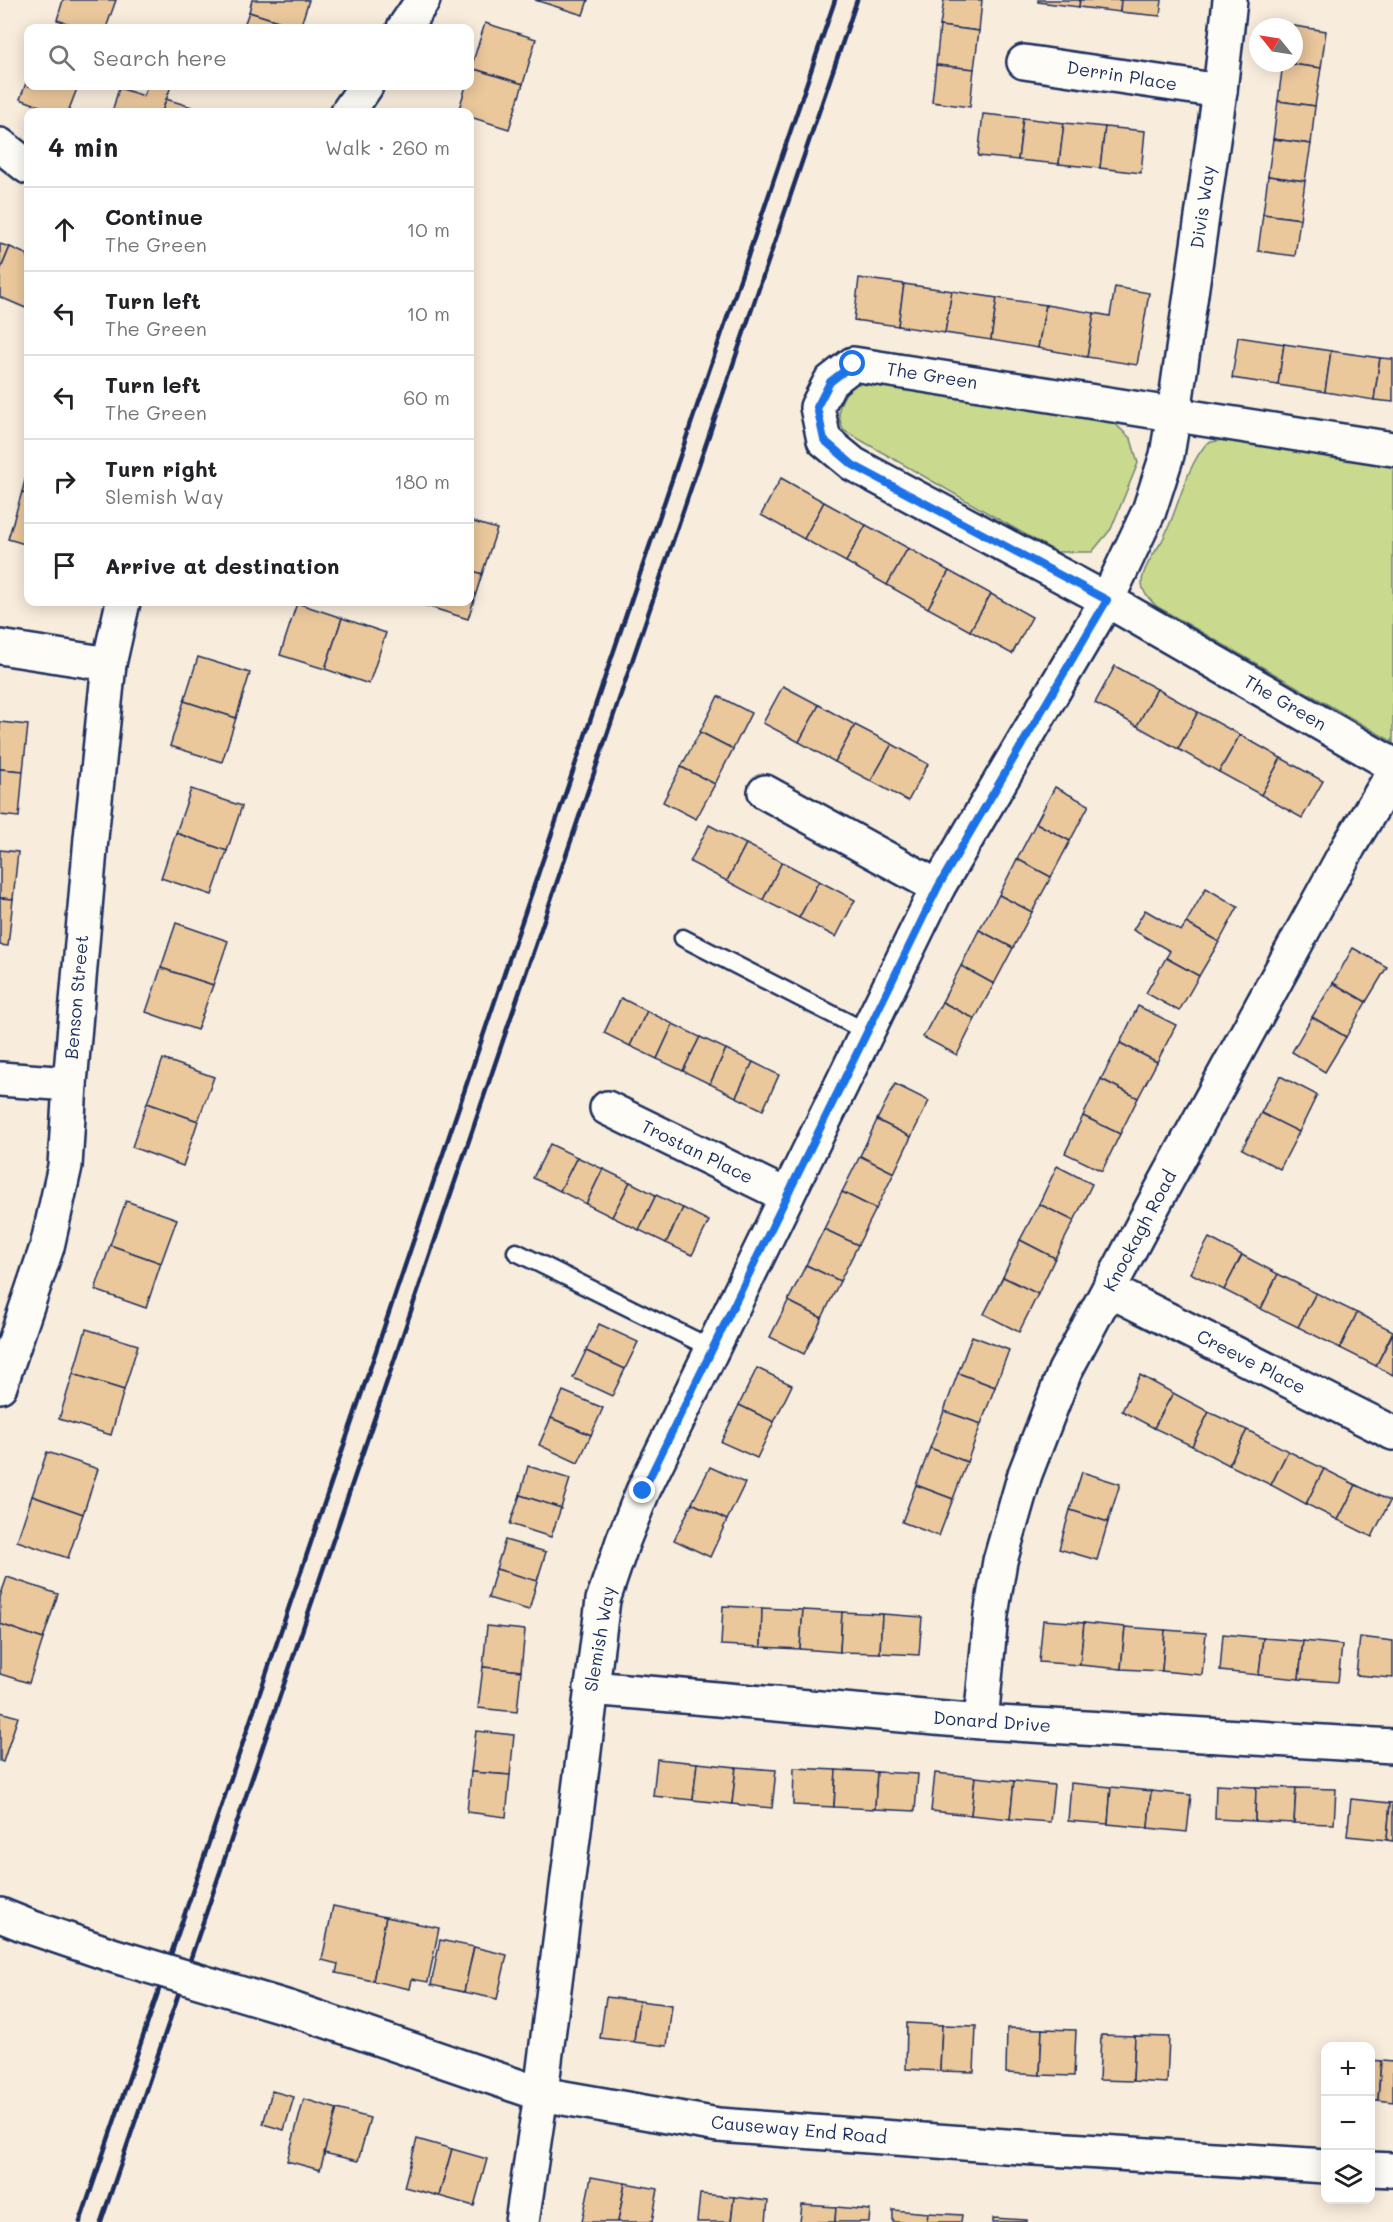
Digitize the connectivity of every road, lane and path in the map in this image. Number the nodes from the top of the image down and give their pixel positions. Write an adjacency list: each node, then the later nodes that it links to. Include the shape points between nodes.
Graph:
1 (423, 0): 3 (street)
2 (1230, 0): 6 (street, Divis Way)
3 (407, 24)
4 (1024, 62): 6 (street, Derrin Place)
5 (363, 90): 7 (street)
6 (1220, 91): 10 (street, Divis Way)
7 (351, 108)
8 (0, 145): 9 (street)
9 (24, 164)
10 (1174, 413): 11 (street, The Green); 12 (street, Slemish Way, via 1167,455 1149,511); 12 (street, The Green, via 853,364 830,382 817,407 824,440 853,465)
11 (1393, 449)
12 (1107, 600): 16 (street, The Green); 19 (street, Slemish Way)
13 (122, 606): 15 (street, Benson Street)
14 (0, 647): 15 (street)
15 (109, 664): 23 (street, Benson Street)
16 (1393, 765)
17 (1393, 774): 27 (street, Knockagh Road)
18 (765, 792): 19 (street)
19 (938, 887): 21 (street, Slemish Way)
20 (683, 938): 21 (lane)
21 (867, 1032): 25 (street, Slemish Way)
22 (0, 1079): 23 (street)
23 (70, 1084): 29 (street, Benson Street, via 65,1166 47,1247)
24 (607, 1108): 25 (street, Trostan Place)
25 (787, 1196): 28 (street, Slemish Way)
26 (516, 1252): 28 (lane)
27 (1109, 1290): 30 (street, Creeve Place); 32 (street, Knockagh Road, via 1065,1371 1025,1474 1000,1561)
28 (713, 1349): 31 (street, Slemish Way, via 622,1541 603,1600)
29 (0, 1386)
30 (1393, 1433)
31 (591, 1688): 32 (street, Donard Drive); 35 (street, Slemish Way)
32 (981, 1722): 33 (street, Donard Drive)
33 (1393, 1746)
34 (0, 1915): 35 (street, Causeway End Road, bridge)
35 (541, 2094): 36 (street, Causeway End Road, via 718,2125); 39 (street, Slemish Way)
36 (1321, 2166)
37 (1375, 2169): 38 (street)
38 (1393, 2170)
39 (522, 2222)

